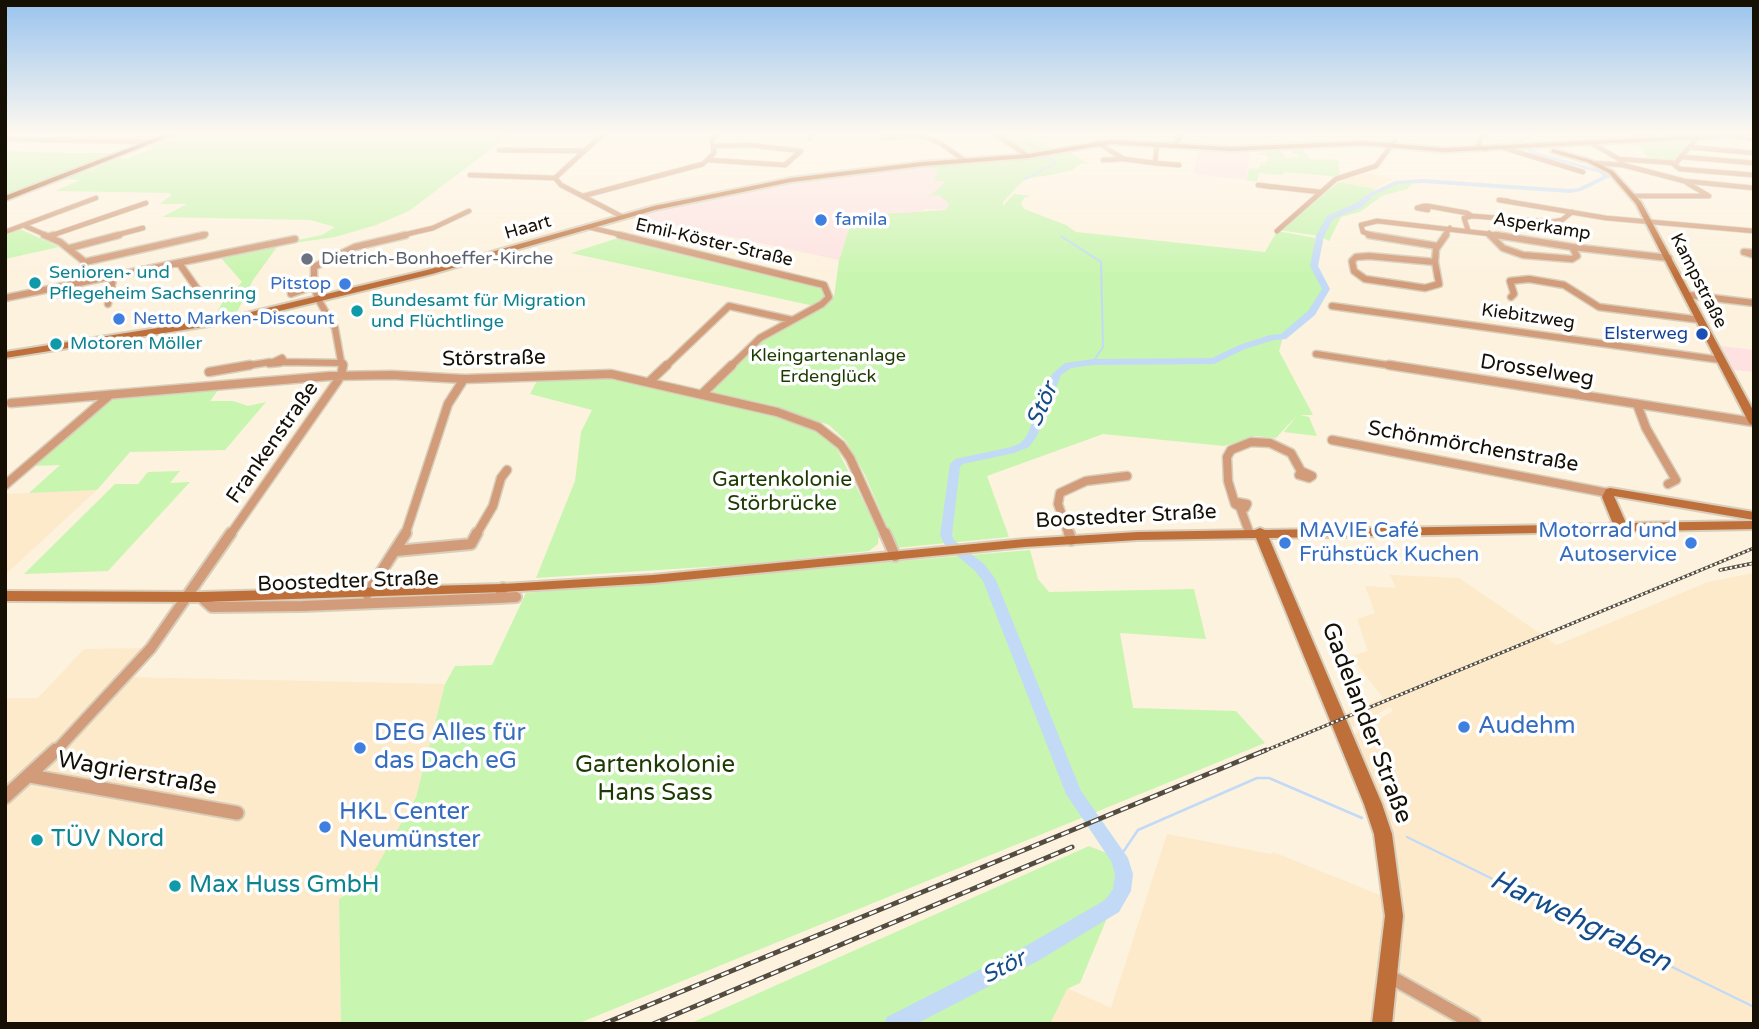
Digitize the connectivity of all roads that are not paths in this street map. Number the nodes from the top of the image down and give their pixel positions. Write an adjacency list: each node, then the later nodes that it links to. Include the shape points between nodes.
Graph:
1 (48, 182): 15 (main road)
2 (558, 182): 12 (street)
3 (638, 182): 12 (street)
4 (773, 182): 22 (street, Haart)
5 (1333, 182): 11 (street)
6 (1621, 182): 13 (street, Kampstraße)
7 (1686, 182): 13 (street, via 1709,195)
8 (1694, 182): 10 (street)
9 (1272, 187): 11 (street)
10 (1754, 188)
11 (1320, 192): 29 (street)
12 (583, 196): 22 (street)
13 (1634, 197): 23 (street, Kampstraße)
14 (96, 198): 24 (street)
15 (5, 199)
16 (1508, 201): 20 (street)
17 (146, 203): 34 (street)
18 (1428, 206): 21 (street, via 1454,208)
19 (469, 211): 45 (street, via 433,228 355,247 318,264)
20 (1572, 212): 21 (street, via 1551,222); 23 (street)
21 (1472, 216): 28 (street, via 1464,218)
22 (623, 217): 25 (street, Haart)
23 (1650, 222): 30 (street); 39 (street, Kampstraße)
24 (25, 226): 31 (street); 34 (street)
25 (589, 227): 51 (street, Haart); 55 (street, Emil-Köster-Straße, via 824,285 829,297)
26 (143, 228): 38 (street)
27 (1450, 228): 28 (street, Asperkamp); 36 (street); 36 (street, Asperkamp, via 1374,221 1361,227 1373,236)
28 (1468, 230): 32 (street, Asperkamp)
29 (1276, 231)
30 (1754, 231)
31 (5, 232)
32 (1489, 233): 37 (street, Asperkamp); 37 (street, via 1503,248 1518,254 1572,259 1577,256)
33 (206, 234): 40 (street)
34 (50, 236): 38 (street)
35 (295, 239): 42 (street)
36 (1437, 246): 41 (street)
37 (1572, 247): 39 (street, Asperkamp)
38 (70, 248): 40 (street)
39 (1669, 258): 48 (street, Kampstraße)
40 (85, 262): 44 (street)
41 (1435, 262): 41 (street, via 1369,256 1352,261 1354,271 1364,279 1425,288 1439,284)
42 (179, 263): 43 (street); 46 (street)
43 (114, 275): 44 (street); 53 (street)
44 (80, 282): 50 (street)
45 (314, 286): 47 (street); 51 (street, Frankenstraße)
46 (198, 290)
47 (291, 294)
48 (1688, 295): 52 (street); 56 (street, Kampstraße)
49 (1511, 297): 56 (street, via 1511,281 1529,279 1564,285 1599,307)
50 (5, 298)
51 (318, 299): 58 (street, Haart, via 205,325); 60 (street, Frankenstraße, via 335,328)
52 (1754, 303)
53 (108, 304)
54 (1332, 306): 59 (street, Kiebitzweg)
55 (792, 320): 64 (street, via 729,306); 65 (street, via 760,338)
56 (1701, 320): 59 (street, Kampstraße)
57 (1316, 354): 68 (street, Drosselweg)
58 (6, 358)
59 (1721, 360): 69 (street, Kampstraße)
60 (343, 363): 61 (street, via 270,362); 62 (street, Frankenstraße)
61 (209, 372)
62 (341, 376): 63 (street, Störstraße); 66 (street, Störstraße); 87 (street, Frankenstraße)
63 (464, 379): 64 (street, Störstraße, via 596,373); 82 (street, via 448,404 416,509)
64 (649, 382): 65 (street, Störstraße)
65 (702, 394): 83 (street, Störstraße, via 785,414 830,434 850,458)
66 (110, 395): 67 (street, Störstraße); 75 (street)
67 (11, 403)
68 (1637, 404): 69 (street, Drosselweg); 74 (street, via 1676,480)
69 (1753, 422)
70 (1332, 440): 76 (street, Schönmörchenstraße)
71 (507, 470): 82 (street, via 471,544)
72 (1301, 471): 80 (street, via 1292,453 1279,445 1259,441 1236,446 1228,454 1228,481)
73 (1127, 477): 81 (street, via 1086,481 1060,492 1058,504)
74 (1668, 484)
75 (5, 485)
76 (1608, 493): 77 (street, Schönmörchenstraße); 79 (street)
77 (1754, 516)
78 (1754, 525): 79 (street, Boostedter Straße)
79 (1621, 527): 80 (street, Boostedter Straße)
80 (1255, 532): 81 (street, Boostedter Straße); 92 (street, Gadelander Straße, via 1383,834 1394,916)
81 (1071, 540): 83 (street, Boostedter Straße)
82 (396, 551): 85 (street)
83 (895, 556): 84 (street, Boostedter Straße)
84 (501, 593): 85 (street, Boostedter Straße); 87 (street, Boostedter Straße, via 315,606 212,607); 88 (street, Boostedter Straße)
85 (367, 594): 87 (street, Boostedter Straße)
86 (5, 596): 87 (street, Boostedter Straße)
87 (194, 597): 89 (street, Frankenstraße, via 127,677)
88 (516, 597)
89 (30, 776): 90 (street, Frankenstraße); 91 (street, Wagrierstraße)
90 (5, 797)
91 (237, 813)
92 (1389, 976): 93 (street, Gadelander Straße); 94 (street)
93 (1382, 1024)
94 (1474, 1024)

